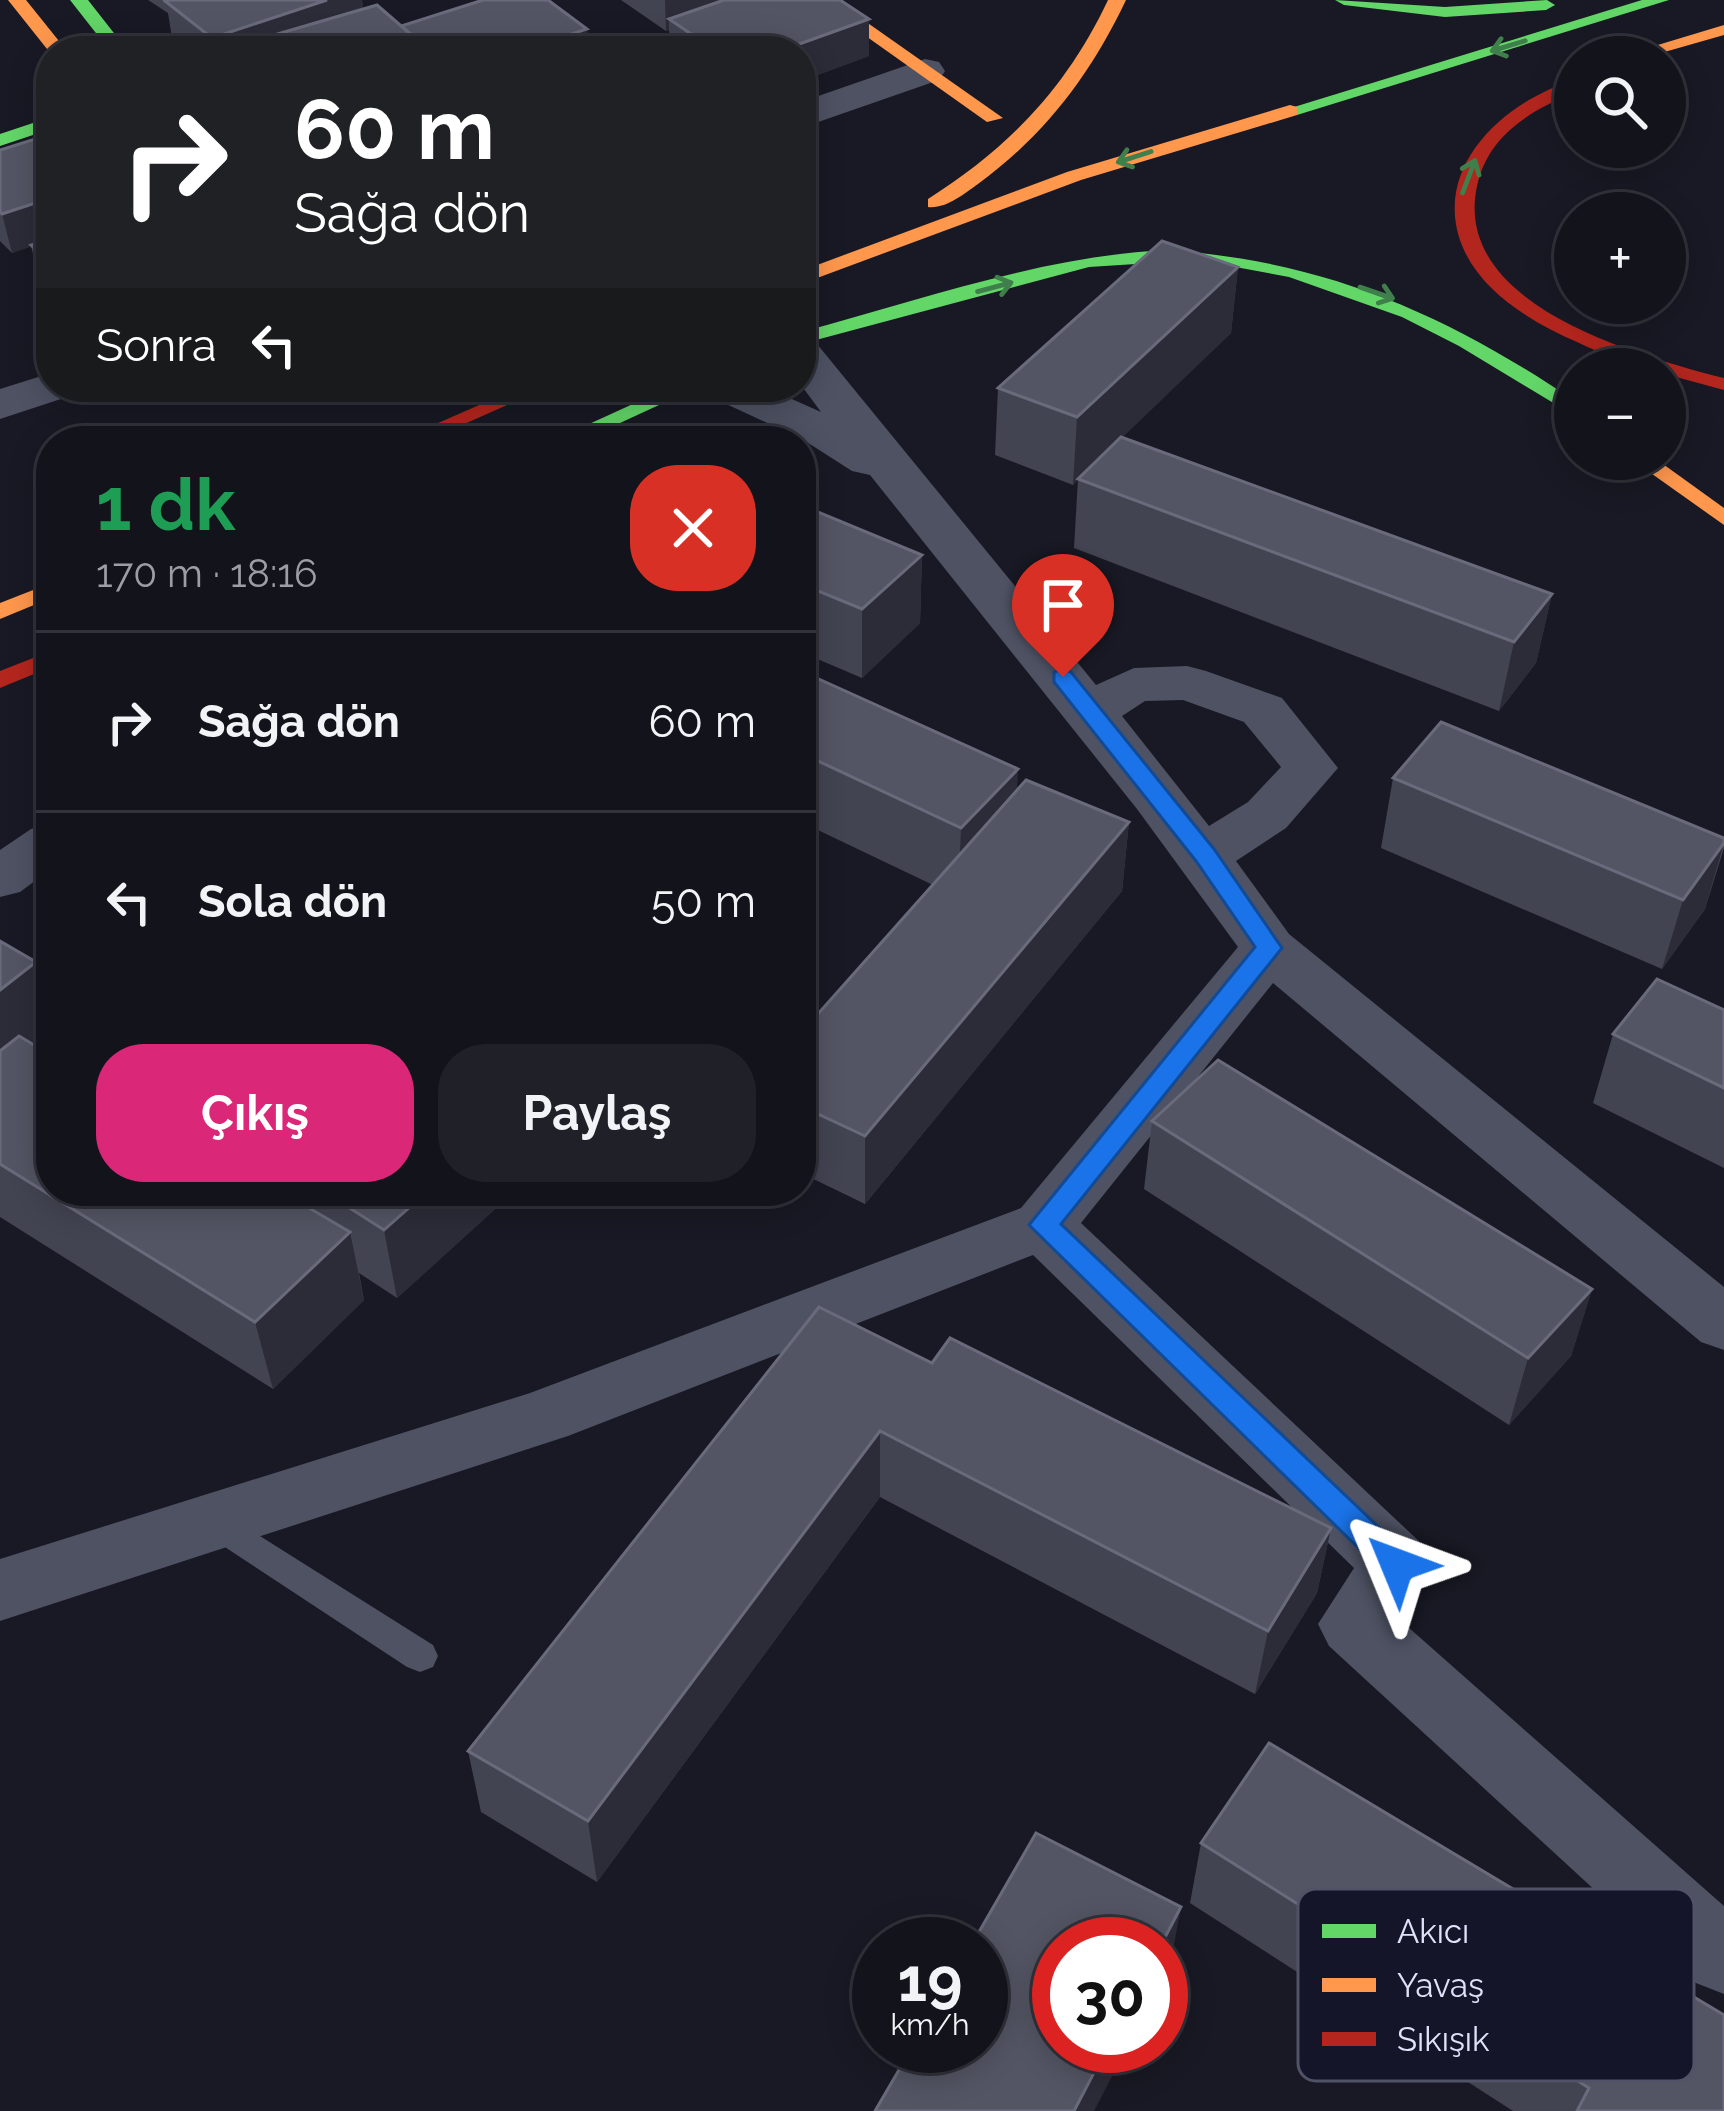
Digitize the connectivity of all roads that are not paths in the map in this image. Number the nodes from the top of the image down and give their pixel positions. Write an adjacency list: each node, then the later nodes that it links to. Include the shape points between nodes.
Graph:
1 (17, 0): 9 (main road)
2 (79, 0): 10 (main road)
3 (824, 0): 13 (main road)
4 (1117, 0): 24 (main road, via 1106,31 1045,117 964,188)
5 (1345, 0): 6 (main road, via 1470,15)
6 (1579, 0)
7 (1660, 0): 25 (main road, one-way to 25, via 1074,176)
8 (1722, 31): 11 (main road); 12 (main road)
9 (46, 36)
10 (107, 36)
11 (1686, 41)
12 (1686, 44)
13 (925, 71): 17 (street); 18 (main road)
14 (1554, 78): 15 (main road)
15 (1508, 90)
16 (1554, 94): 29 (main road, one-way to 16, via 1557,325 1523,306 1475,251 1462,190 1476,158 1495,134)
17 (816, 111)
18 (994, 118)
19 (36, 128): 20 (main road)
20 (0, 140)
21 (36, 157): 22 (main road)
22 (17, 164)
23 (991, 258): 26 (main road)
24 (816, 267)
25 (816, 270)
26 (816, 332)
27 (816, 334): 31 (main road, one-way to 31, via 1099,259 1213,256 1311,271 1395,299)
28 (816, 374): 41 (street)
29 (1724, 384)
30 (36, 392): 35 (street)
31 (1554, 394)
32 (502, 402): 36 (main road)
33 (653, 402): 37 (main road)
34 (751, 402): 38 (street)
35 (0, 405)
36 (444, 426)
37 (597, 426)
38 (811, 426)
39 (816, 428): 41 (street)
40 (816, 461): 41 (street)
41 (889, 474): 48 (street)
42 (1671, 480): 43 (main road)
43 (1724, 518)
44 (36, 596): 45 (main road)
45 (0, 611)
46 (36, 664): 47 (main road)
47 (0, 680)
48 (1092, 711): 50 (street); 50 (street, via 1134,685 1187,683 1263,710 1311,768 1268,815)
49 (36, 853): 51 (street)
50 (1205, 855): 52 (street)
51 (0, 878)
52 (1269, 948): 53 (street); 54 (street)
53 (1043, 1225): 55 (street, via 544,1416); 58 (street, via 1397,1565 1354,1624)
54 (1724, 1324)
55 (214, 1522): 56 (street); 57 (lane)
56 (0, 1590)
57 (420, 1656)
58 (1648, 1889)
59 (1694, 1930): 60 (street)
60 (1724, 1957)

